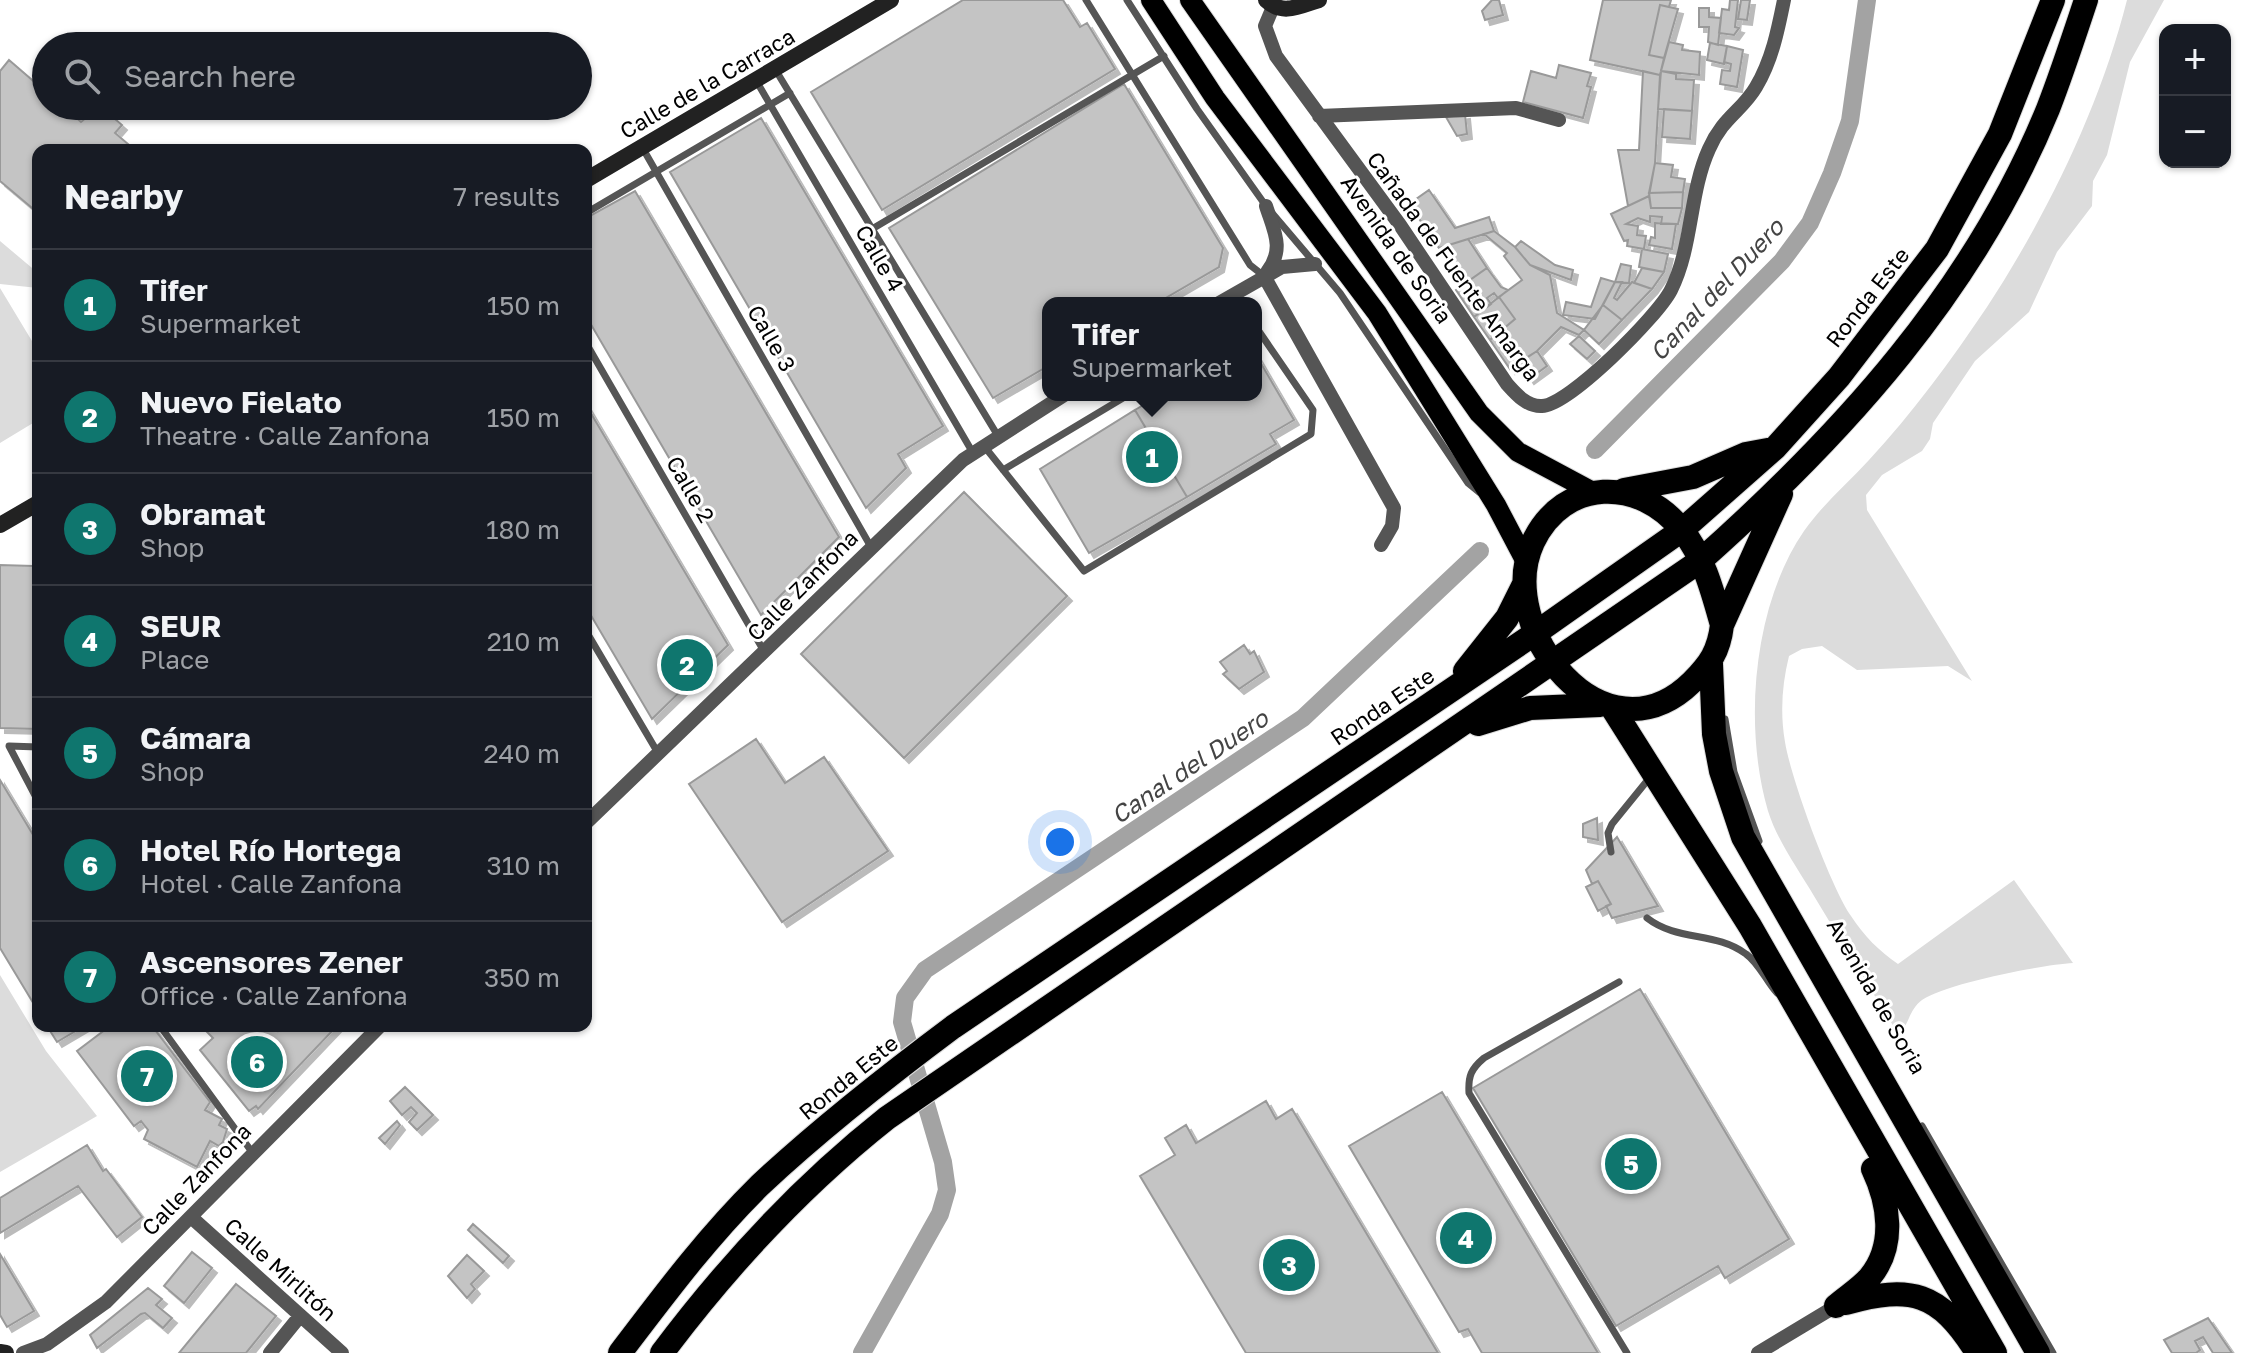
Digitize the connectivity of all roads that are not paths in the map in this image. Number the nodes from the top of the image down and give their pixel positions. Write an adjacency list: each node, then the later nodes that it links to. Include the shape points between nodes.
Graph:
1 (891, 0): 12 (street, Calle de la Carraca)
2 (1086, 0): 13 (lane)
3 (1127, 0): 11 (lane)
4 (1151, 0): 39 (main road, via 1210,91 1377,313)
5 (1190, 0): 38 (main road, Avenida de Soria, via 1479,413 1518,452)
6 (1319, 0): 10 (street, via 1289,10)
7 (1784, 0): 17 (street, Cañada de Fuente Amarga, via 1775,44 1756,88 1720,125 1707,154 1671,291 1644,325 1561,400 1541,406 1520,398 1507,384)
8 (2053, 0): 33 (highway, Ronda Este, via 2000,134 1937,249 1839,377)
9 (2086, 0): 36 (highway, via 2047,110 2002,203 1940,307 1863,402)
10 (1270, 4): 17 (street, Cañada de Fuente Amarga, via 1265,26 1276,56)
11 (1164, 56): 13 (lane); 22 (lane)
12 (775, 69): 14 (street, Calle de la Carraca); 15 (lane)
13 (1133, 74): 24 (lane); 26 (lane, via 1250,265)
14 (756, 80): 16 (lane, Calle 4); 19 (street, Calle de la Carraca)
15 (790, 93): 16 (lane); 24 (lane)
16 (770, 104): 20 (lane); 34 (lane, Calle 4)
17 (1319, 116): 18 (street, via 1516,108)
18 (1559, 120)
19 (642, 147): 20 (lane, Calle 3); 21 (street, Calle de la Carraca)
20 (655, 171): 23 (lane); 44 (lane, Calle 3)
21 (592, 176)
22 (1266, 206): 25 (lane); 26 (street, via 1279,247 1277,260)
23 (592, 209)
24 (872, 229): 32 (lane)
25 (1315, 264): 26 (street, via 1282,267); 39 (lane, via 1468,483)
26 (1264, 276): 27 (street); 43 (street, via 1394,508 1392,526)
27 (1229, 297)
28 (1262, 336): 35 (lane, Calle 4, via 1313,410 1311,434 1084,571)
29 (592, 353): 50 (lane, Calle 2)
30 (1054, 401): 32 (street, Calle Zanfona)
31 (1118, 401): 35 (lane)
32 (998, 436): 34 (street, Calle Zanfona)
33 (1775, 448): 37 (highway, via 1746,454 1693,477); 42 (highway, Ronda Este)
34 (978, 450): 35 (lane, Calle 4); 44 (street, Calle Zanfona)
35 (1003, 470)
36 (1784, 486): 45 (highway); 49 (highway)
37 (1624, 490): 38 (highway); 42 (highway, via 1658,508)
38 (1593, 492): 46 (highway, via 1551,516 1538,533)
39 (1496, 505): 46 (main road)
40 (32, 506): 41 (street)
41 (0, 525)
42 (1682, 530): 45 (highway); 47 (highway, Ronda Este)
43 (1381, 545)
44 (871, 547): 50 (street, Calle Zanfona)
45 (1700, 561): 49 (highway); 51 (highway)
46 (1524, 572): 47 (highway); 53 (highway, via 1498,631)
47 (1537, 632): 51 (highway); 53 (highway, Ronda Este)
48 (592, 641): 58 (lane)
49 (1718, 644): 52 (lane); 55 (highway, via 1664,703 1640,709); 83 (highway, Avenida de Soria, via 1714,734 1743,837)
50 (765, 653): 58 (street, Calle Zanfona)
51 (1553, 662): 55 (highway, via 1576,689); 56 (highway)
52 (1723, 692)
53 (1446, 694): 77 (highway, Ronda Este, via 877,1083 758,1187 679,1275)
54 (1724, 706): 63 (lane, via 1734,772)
55 (1606, 707): 56 (highway, via 1530,708); 59 (highway)
56 (1457, 730): 78 (highway, via 887,1118 784,1208)
57 (32, 747): 60 (lane, via 9,746)
58 (659, 755): 61 (street, Calle Zanfona)
59 (1655, 771): 62 (lane, via 1612,824); 66 (highway)
60 (32, 790)
61 (592, 808)
62 (1611, 852)
63 (1766, 854)
64 (1647, 918): 66 (lane, via 1664,931 1722,942 1750,956)
65 (1619, 982): 79 (lane, via 1484,1058 1468,1079 1469,1093)
66 (1806, 1025): 72 (highway, via 1886,1195 1884,1248 1870,1277); 82 (highway)
67 (164, 1032): 70 (lane)
68 (374, 1032): 70 (street, Calle Zanfona)
69 (1919, 1122): 84 (lane)
70 (252, 1152): 71 (street, Calle Zanfona)
71 (191, 1217): 73 (street, Calle Mirlitón); 74 (street, Calle Zanfona, via 106,1302)
72 (1836, 1306): 80 (street); 81 (highway, via 1884,1293 1916,1297 1957,1321)
73 (300, 1316): 75 (street); 76 (street, Calle Mirlitón)
74 (30, 1352)
75 (270, 1353)
76 (342, 1353)
77 (620, 1353)
78 (662, 1353)
79 (1627, 1353)
80 (1758, 1353)
81 (1977, 1353)
82 (1995, 1353)
83 (2038, 1353)
84 (2053, 1353)

